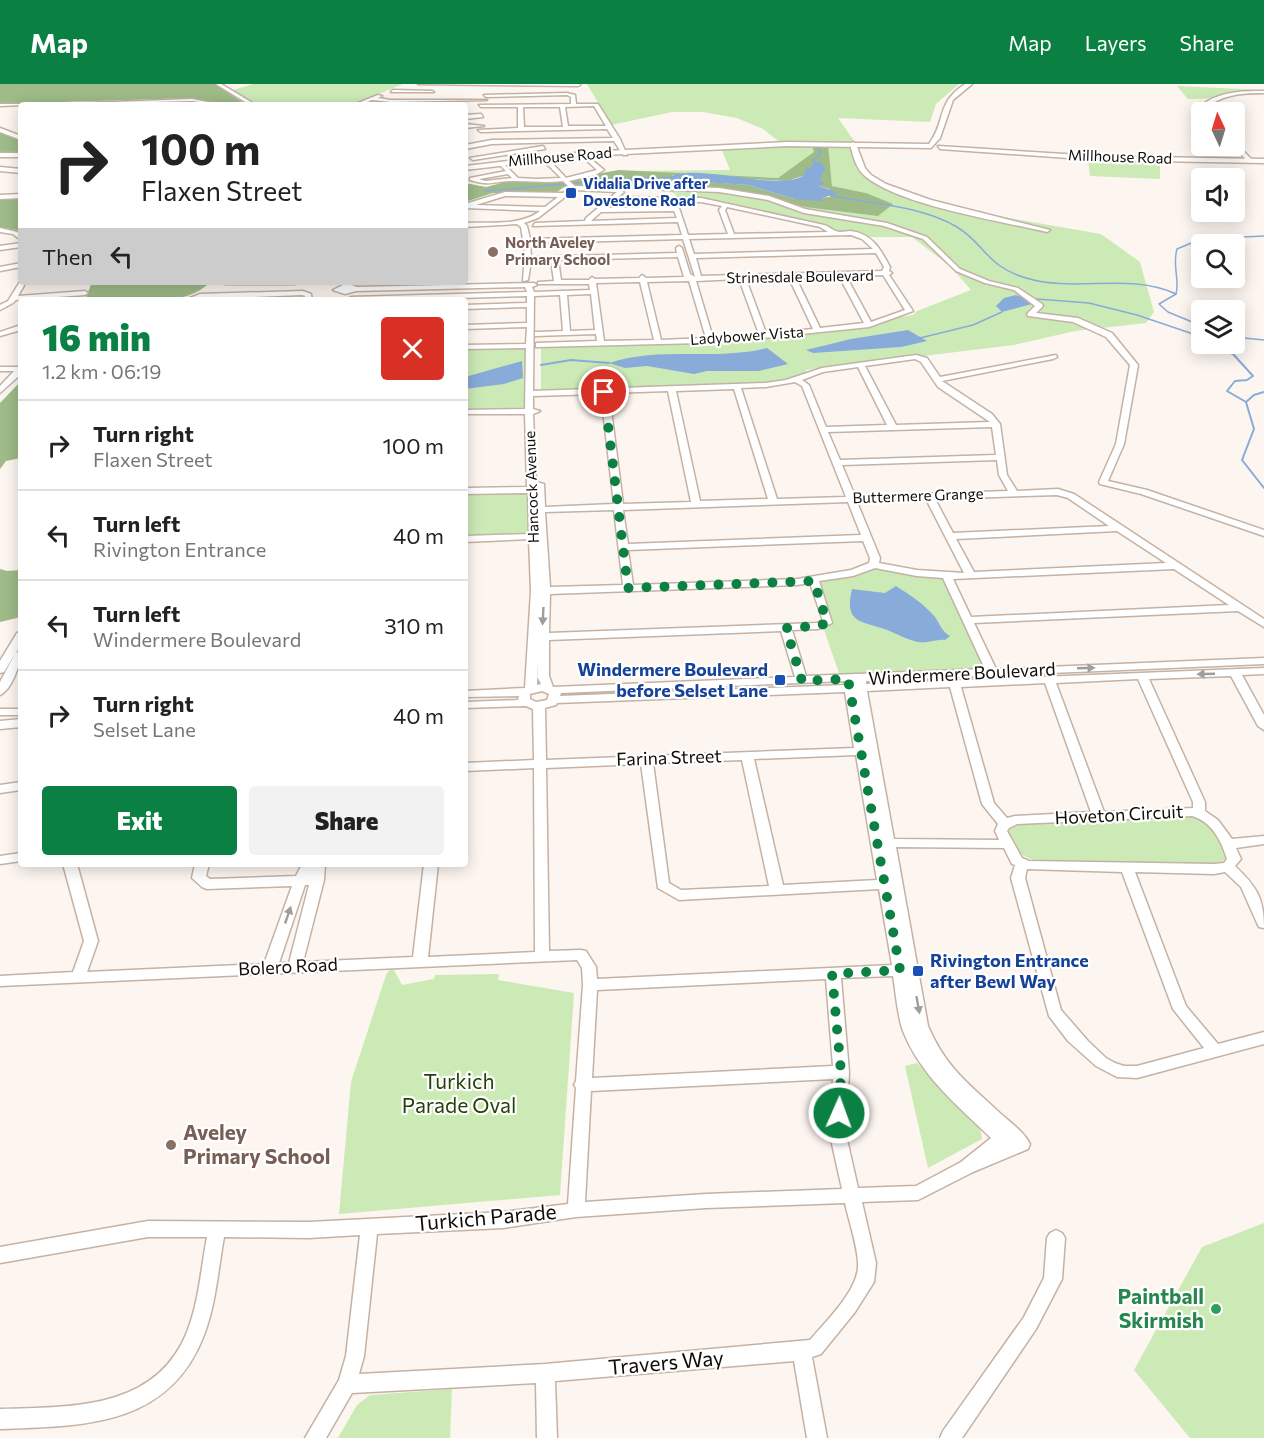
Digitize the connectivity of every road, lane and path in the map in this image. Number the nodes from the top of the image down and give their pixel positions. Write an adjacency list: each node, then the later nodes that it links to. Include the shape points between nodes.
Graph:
1 (218, 84): 20 (street)
2 (408, 84): 13 (street)
3 (420, 84): 4 (street)
4 (444, 84): 11 (street)
5 (564, 84): 9 (street); 10 (street)
6 (968, 84): 48 (main road, via 944,107)
7 (465, 85): 11 (street); 12 (street)
8 (506, 85): 9 (street); 12 (street)
9 (527, 85)
10 (578, 85)
11 (453, 86): 23 (street)
12 (486, 86): 16 (street)
13 (393, 91): 14 (street); 17 (street)
14 (440, 92)
15 (1264, 92): 25 (street, via 1232,94)
16 (485, 98): 24 (street); 28 (street, via 573,93); 30 (street)
17 (372, 99): 21 (street); 22 (street)
18 (150, 102): 19 (street)
19 (204, 102)
20 (249, 102)
21 (364, 102)
22 (386, 102)
23 (451, 102)
24 (458, 102)
25 (1210, 102)
26 (18, 105): 29 (street)
27 (562, 105): 28 (street); 31 (street); 37 (street)
28 (574, 105): 35 (street, via 597,106)
29 (0, 106)
30 (481, 106): 31 (street); 32 (street)
31 (520, 106): 39 (street)
32 (481, 116): 33 (street); 36 (street)
33 (468, 117)
34 (468, 126): 36 (street)
35 (610, 127): 37 (street); 43 (street)
36 (481, 128): 39 (street); 45 (street, via 480,138)
37 (566, 128): 39 (street)
38 (18, 129): 41 (street)
39 (521, 129)
40 (0, 130): 41 (street)
41 (8, 133): 42 (street)
42 (18, 137)
43 (617, 139): 44 (street); 50 (street)
44 (520, 141): 45 (street); 49 (street)
45 (484, 142): 47 (street)
46 (853, 144): 48 (main road, Millhouse Road); 50 (main road, Millhouse Road); 88 (street, via 861,167 888,186)
47 (468, 146)
48 (935, 146): 57 (main road, Millhouse Road, via 1096,158)
49 (528, 149): 50 (street); 54 (street, via 475,159)
50 (624, 150): 55 (main road, Millhouse Road); 56 (main road, Millhouse Road)
51 (0, 155): 52 (street)
52 (18, 155)
53 (1245, 155): 57 (street)
54 (468, 156)
55 (585, 156): 56 (main road, Millhouse Road); 66 (street, via 601,170)
56 (545, 159): 59 (main road, Millhouse Road); 62 (main road, Millhouse Road); 66 (street)
57 (1250, 161): 58 (main road, Millhouse Road)
58 (1264, 161)
59 (502, 164): 63 (main road, Millhouse Road); 64 (street)
60 (0, 169): 61 (street)
61 (18, 170)
62 (468, 170)
63 (468, 170)
64 (510, 172): 65 (street); 65 (street, via 472,179 485,183)
65 (516, 179): 66 (street)
66 (570, 184): 68 (street); 71 (street, via 621,192)
67 (630, 187): 180 (street, via 719,190 769,198 804,211 885,224 926,238 958,270 971,277 1016,289 1040,306 1030,314 1075,320 1108,336 1134,365 1120,444 1103,482)
68 (564, 195): 73 (street, via 505,194); 76 (street)
69 (18, 196): 70 (street)
70 (0, 197)
71 (612, 200): 72 (street); 78 (street)
72 (674, 200): 75 (street); 77 (street)
73 (468, 205)
74 (468, 205): 76 (street)
75 (726, 205): 79 (street); 91 (street, via 722,210)
76 (547, 209): 82 (street)
77 (677, 209): 78 (street); 81 (street)
78 (598, 210): 83 (street)
79 (780, 217): 84 (street); 89 (street, via 827,228)
80 (668, 220): 81 (street); 83 (street); 94 (street)
81 (680, 220): 92 (street)
82 (535, 222): 83 (street); 86 (street); 86 (street)
83 (588, 222)
84 (771, 223)
85 (468, 225): 86 (street)
86 (524, 228): 93 (street); 102 (street)
87 (0, 230): 90 (street, via 15,232)
88 (1047, 230)
89 (833, 234): 91 (street); 97 (street, via 865,236)
90 (18, 236)
91 (732, 236): 92 (street)
92 (687, 237): 94 (street); 100 (street)
93 (648, 238): 94 (street); 99 (street)
94 (676, 238): 98 (street)
95 (18, 242): 96 (main road)
96 (0, 247)
97 (877, 251): 100 (street); 105 (street, via 888,267)
98 (681, 255): 99 (street); 107 (street)
99 (653, 256): 101 (street)
100 (693, 256): 107 (street)
101 (554, 258): 102 (street); 112 (street)
102 (528, 259): 114 (street)
103 (18, 266): 104 (street)
104 (0, 269)
105 (886, 273): 106 (street, Strinesdale Boulevard); 107 (street, Strinesdale Boulevard); 136 (street, Ladybower Vista, via 909,311)
106 (842, 276): 108 (street, Strinesdale Boulevard); 136 (street)
107 (692, 277): 109 (street, Strinesdale Boulevard); 110 (street, Strinesdale Boulevard); 146 (street)
108 (792, 277): 109 (street, Strinesdale Boulevard); 140 (street)
109 (742, 278): 145 (street)
110 (643, 279): 111 (street, Strinesdale Boulevard); 147 (street)
111 (592, 280): 112 (street, Strinesdale Boulevard); 120 (street)
112 (558, 281): 114 (street, Strinesdale Boulevard)
113 (468, 282): 114 (street)
114 (532, 284): 119 (street); 122 (street); 128 (street); 131 (street, Hancock Avenue); 144 (street, Hancock Avenue)
115 (21, 285): 129 (street)
116 (86, 285): 121 (street)
117 (390, 285): 118 (street)
118 (346, 287): 119 (street)
119 (408, 287): 127 (street)
120 (594, 292): 122 (street); 141 (street)
121 (85, 293): 123 (street); 124 (street)
122 (563, 293): 142 (street)
123 (27, 297)
124 (82, 297)
125 (197, 297): 126 (street, via 303,293)
126 (309, 297)
127 (407, 297)
128 (424, 297)
129 (13, 298): 130 (street); 134 (street)
130 (18, 298)
131 (530, 305): 132 (street); 135 (street, Hancock Avenue)
132 (502, 306): 133 (street); 137 (street)
133 (468, 307)
134 (0, 308)
135 (530, 325): 137 (street); 149 (street, Hancock Avenue)
136 (869, 325): 140 (street, Ladybower Vista)
137 (503, 326): 138 (street)
138 (468, 327)
139 (18, 329): 143 (street)
140 (817, 330): 145 (street, Ladybower Vista)
141 (599, 332): 142 (street); 148 (street)
142 (567, 333): 144 (street)
143 (0, 334)
144 (538, 334): 149 (street, Hancock Avenue)
145 (763, 336): 146 (street, Ladybower Vista)
146 (710, 340): 147 (street, Ladybower Vista)
147 (657, 342): 148 (street, Ladybower Vista)
148 (601, 343): 149 (street, Ladybower Vista)
149 (535, 346): 150 (street, Ladybower Vista); 162 (street, Hancock Avenue)
150 (468, 347)
151 (1053, 357): 157 (street)
152 (860, 364): 156 (street); 157 (street, via 910,357 923,359); 166 (street)
153 (0, 369): 154 (street)
154 (18, 369)
155 (18, 372): 159 (street)
156 (795, 379): 158 (street); 167 (street, via 805,385)
157 (937, 380): 165 (street)
158 (737, 387): 160 (street); 175 (street)
159 (0, 391)
160 (672, 391): 161 (street); 176 (street)
161 (604, 392): 162 (street); 177 (street)
162 (533, 394): 163 (street, Hancock Avenue)
163 (533, 411): 164 (street); 170 (street, Hancock Avenue)
164 (468, 412)
165 (996, 424): 166 (street); 168 (street)
166 (893, 428): 167 (street)
167 (823, 430): 169 (street)
168 (1001, 458): 169 (street); 172 (street, via 1003,475)
169 (837, 463): 174 (street)
170 (535, 490): 171 (street); 178 (street, Hancock Avenue)
171 (468, 491)
172 (1014, 493): 173 (street, Buttermere Grange); 179 (street, Buttermere Grange, via 1064,493)
173 (929, 496): 174 (street, Buttermere Grange); 182 (street)
174 (852, 499): 175 (street, Buttermere Grange); 183 (street)
175 (773, 502): 176 (street, Buttermere Grange)
176 (696, 505): 177 (street, Buttermere Grange)
177 (617, 507): 178 (street, Buttermere Grange); 185 (street)
178 (536, 510): 181 (street, Hancock Avenue)
179 (1118, 528): 182 (street); 187 (street, Buttermere Grange)
180 (1264, 533)
181 (537, 536): 184 (street); 192 (street, Hancock Avenue)
182 (949, 536): 188 (street)
183 (867, 538): 185 (street); 186 (street)
184 (468, 539)
185 (623, 547): 191 (street)
186 (874, 565): 189 (street); 190 (street)
187 (1175, 566): 188 (street); 193 (street, Buttermere Grange)
188 (970, 575): 189 (street)
189 (947, 576): 194 (street)
190 (814, 581): 191 (street); 196 (street, via 827,623)
191 (628, 588): 192 (street)
192 (540, 591): 197 (street, Hancock Avenue)
193 (1240, 608): 194 (street); 195 (street, Buttermere Grange)
194 (968, 620): 202 (street)
195 (1264, 624)
196 (786, 628): 197 (street); 206 (street)
197 (537, 637): 210 (street, Hancock Avenue, via 543,676); 212 (street, Hancock Avenue)
198 (18, 645): 200 (street)
199 (1264, 661): 202 (street, Windermere Boulevard, one-way to 199)
200 (13, 662): 209 (street)
201 (1264, 671): 203 (street, Windermere Boulevard)
202 (993, 672): 207 (street, Windermere Boulevard)
203 (1235, 672): 204 (street, Windermere Boulevard, one-way to 204); 218 (street)
204 (1142, 676): 205 (street, Windermere Boulevard); 226 (street, via 1199,802)
205 (1049, 680): 208 (street, Windermere Boulevard); 227 (street)
206 (802, 681): 207 (street, Windermere Boulevard); 210 (street, Windermere Boulevard)
207 (855, 684): 208 (street, Windermere Boulevard); 210 (street, Windermere Boulevard); 219 (street)
208 (955, 684): 228 (street, via 988,804)
209 (0, 692)
210 (551, 693): 212 (street); 212 (street)
211 (468, 694): 212 (street)
212 (530, 698): 213 (street); 222 (street, Hancock Avenue)
213 (468, 705)
214 (18, 712): 215 (street)
215 (0, 714)
216 (18, 723): 217 (street)
217 (0, 725)
218 (1264, 726)
219 (867, 751): 220 (street, Farina Street); 230 (street)
220 (747, 754): 221 (street, Farina Street); 246 (street)
221 (646, 759): 222 (street, Farina Street); 246 (street, via 663,885 679,895)
222 (541, 764): 223 (street, Farina Street); 248 (street, Hancock Avenue)
223 (468, 767)
224 (18, 786): 225 (street)
225 (0, 789)
226 (1199, 813): 227 (street, Hoveton Circuit); 232 (street, Hoveton Circuit, via 1215,824)
227 (1099, 816): 228 (street, Hoveton Circuit, via 1014,820)
228 (1005, 824): 231 (street, via 1000,831)
229 (1264, 840): 232 (street)
230 (884, 843): 231 (street); 245 (street)
231 (1006, 844): 235 (street)
232 (1229, 844): 241 (street, via 1234,859)
233 (18, 857): 234 (street)
234 (0, 860)
235 (1022, 864): 242 (street); 258 (street, via 1018,878 1054,1012 1063,1027 1117,1071 1137,1072)
236 (71, 867): 254 (street, via 92,941)
237 (201, 867): 244 (street, via 199,878 207,884)
238 (307, 867): 244 (street)
239 (318, 867): 243 (street)
240 (431, 867): 249 (street)
241 (1228, 867): 242 (street); 247 (street, via 1247,885)
242 (1126, 868): 258 (street, via 1180,1009)
243 (318, 880): 244 (street); 250 (street)
244 (300, 881): 251 (street, one-way to 244)
245 (891, 884): 246 (street); 252 (street)
246 (777, 890)
247 (1264, 923)
248 (542, 955): 249 (street, Bolero Road); 256 (street, Bolero Road, via 584,956 590,967)
249 (420, 961): 250 (street, Bolero Road)
250 (295, 967): 251 (street, Bolero Road)
251 (270, 968): 254 (street, Bolero Road)
252 (905, 970): 253 (street); 261 (street, via 910,1029 919,1051 932,1070)
253 (832, 974): 256 (street); 259 (street, Travers Way)
254 (78, 977): 255 (street, Bolero Road)
255 (0, 981)
256 (590, 985): 260 (street)
257 (1264, 1038): 258 (street)
258 (1215, 1052)
259 (841, 1072): 260 (street); 263 (street, Travers Way, via 838,1135)
260 (582, 1085): 264 (street)
261 (1005, 1134): 262 (street, Turkich Parade); 262 (street, Turkich Parade, via 1017,1147)
262 (967, 1167): 263 (street, Turkich Parade, via 918,1193)
263 (852, 1196): 264 (street, Turkich Parade); 269 (street, Travers Way, via 867,1263 865,1282 815,1348)
264 (576, 1210): 265 (street, Turkich Parade, via 503,1220)
265 (369, 1227): 266 (street, Turkich Parade); 271 (street, via 361,1323)
266 (217, 1228): 268 (street, Turkich Parade, via 148,1229); 272 (street, via 194,1338 179,1363 156,1388 113,1410)
267 (1056, 1238): 276 (street, via 1056,1261 1048,1288 1030,1323)
268 (0, 1255)
269 (802, 1351): 270 (street, Travers Way); 275 (street)
270 (545, 1373): 271 (street, Travers Way); 274 (street)
271 (347, 1383): 273 (street)
272 (0, 1419)
273 (315, 1438)
274 (547, 1438)
275 (817, 1438)
276 (950, 1438)

